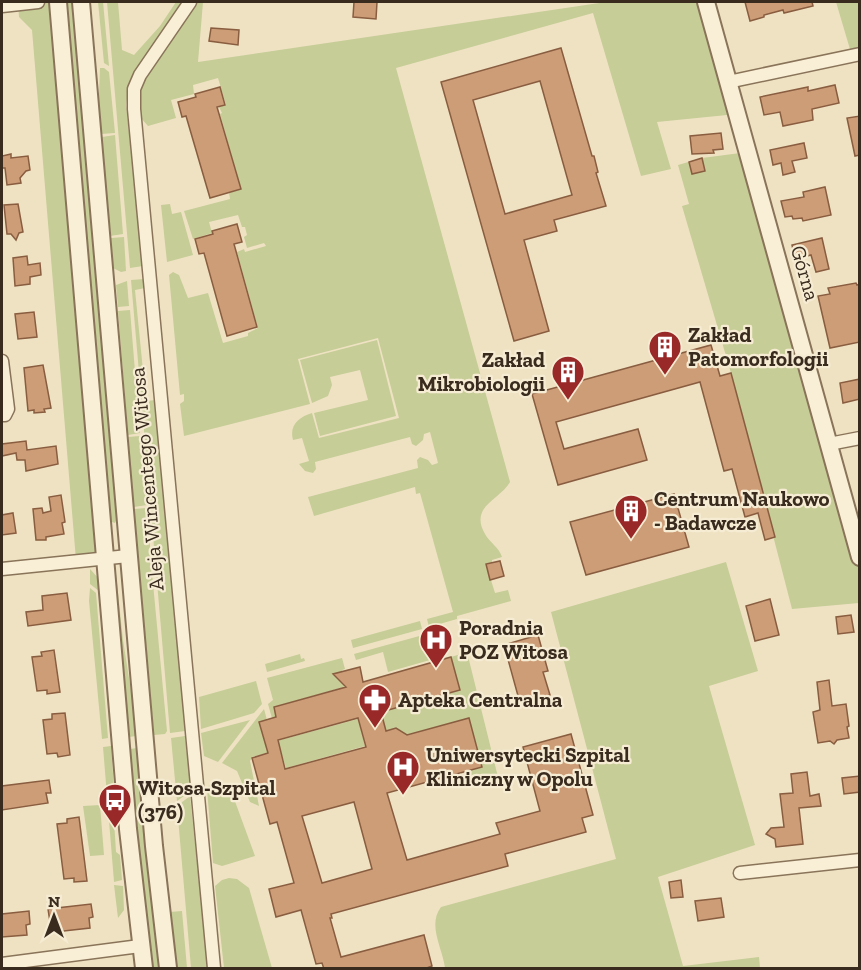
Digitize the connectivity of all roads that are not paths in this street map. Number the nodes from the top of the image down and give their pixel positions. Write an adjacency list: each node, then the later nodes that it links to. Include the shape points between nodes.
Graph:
1 (38, 2): 6 (street)
2 (58, 2): 14 (street)
3 (81, 2): 13 (street, Aleja Wincentego Witosa)
4 (190, 2): 23 (street, Aleja Wincentego Witosa, via 140,75 134,89 134,109)
5 (706, 2): 8 (street, Górna)
6 (2, 6)
7 (860, 54): 8 (street)
8 (728, 82): 12 (street, Górna)
9 (2, 361): 10 (street, via 8,409)
10 (3, 415)
11 (860, 438): 12 (street)
12 (829, 444): 15 (street, Górna)
13 (128, 556): 14 (street); 22 (street, Aleja Wincentego Witosa)
14 (104, 557): 16 (street); 19 (street)
15 (860, 557)
16 (2, 569)
17 (860, 860): 18 (street)
18 (740, 873)
19 (140, 946): 20 (street); 21 (street)
20 (2, 964)
21 (144, 969)
22 (168, 969)
23 (214, 969)

